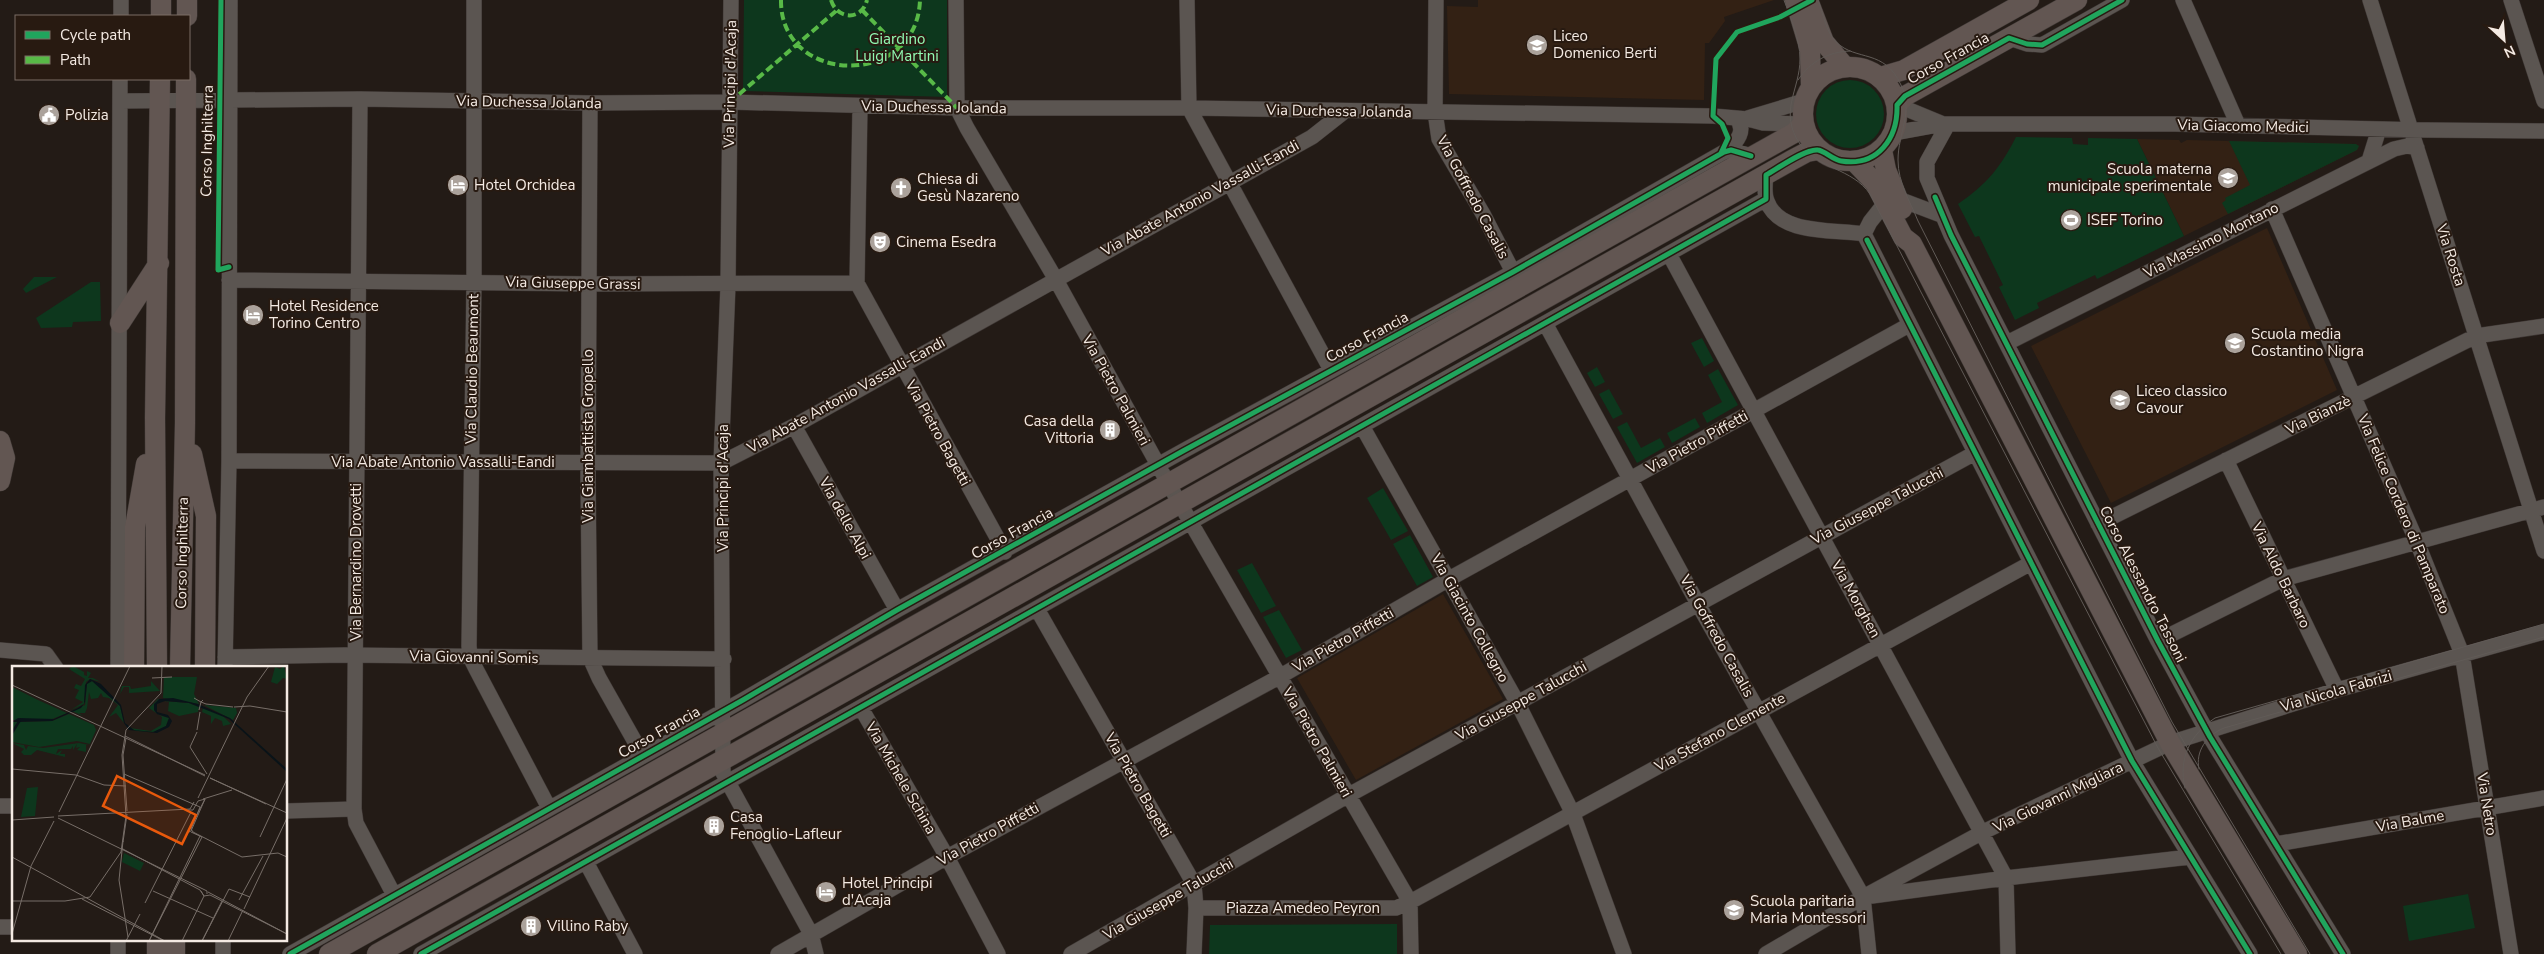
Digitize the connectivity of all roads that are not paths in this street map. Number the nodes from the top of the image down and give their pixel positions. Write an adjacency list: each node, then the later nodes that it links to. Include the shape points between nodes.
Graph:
1 (121, 0): 19 (street)
2 (161, 0): 20 (main road)
3 (187, 0): 21 (main road)
4 (230, 0): 30 (street, Corso Inghilterra)
5 (474, 0): 34 (street, Via Claudio Beaumont)
6 (731, 0): 36 (street, Via Principi d'Acaja)
7 (956, 0): 40 (street, Via Pietro Palmieri)
8 (1187, 0): 41 (street)
9 (1436, 0): 43 (street, Via Goffredo Casalis)
10 (1795, 0): 28 (main road, via 1810,50)
11 (1808, 0): 23 (main road, via 1824,42)
12 (2029, 0): 18 (main road, Corso Francia)
13 (2077, 0): 22 (main road, Corso Francia)
14 (2122, 0): 22 (street, Corso Francia, via 2042,45)
15 (2183, 0): 47 (street)
16 (2370, 0): 49 (street, Via Rosta)
17 (2511, 0): 35 (street)
18 (1999, 9): 24 (main road, Corso Francia, via 1904,70)
19 (121, 15)
20 (161, 15)
21 (187, 15)
22 (2009, 38): 39 (main road, Corso Francia, via 1905,96)
23 (1845, 67): 24 (main road, via 1859,67); 28 (main road, via 1826,73)
24 (1880, 77): 39 (main road, via 1890,88)
25 (120, 80): 31 (street)
26 (160, 80): 32 (main road, Corso Inghilterra)
27 (186, 80): 33 (main road, Corso Inghilterra)
28 (1808, 94): 44 (street, Via Duchessa Jolanda); 45 (main road)
29 (360, 99): 30 (street, Via Duchessa Jolanda); 34 (street, Via Duchessa Jolanda); 71 (street, Via Bernardino Drovetti)
30 (229, 100): 33 (street, Via Duchessa Jolanda); 70 (street, Corso Inghilterra)
31 (120, 101): 32 (street, Via Duchessa Jolanda); 76 (street)
32 (160, 101): 33 (street, Via Duchessa Jolanda); 67 (main road, Corso Inghilterra)
33 (186, 101): 87 (main road, Corso Inghilterra)
34 (473, 101): 37 (street, Via Duchessa Jolanda); 72 (street, Via Claudio Beaumont)
35 (2544, 101)
36 (730, 102): 37 (street, Via Duchessa Jolanda); 38 (street, Via Duchessa Jolanda); 75 (street, Via Principi d'Acaja)
37 (590, 103): 74 (street, Via Giambattista Gropello)
38 (860, 106): 40 (street, Via Duchessa Jolanda); 73 (street, Via Pietro Bagetti)
39 (1897, 106): 46 (street, Via Giacomo Medici); 50 (main road, via 1898,120)
40 (957, 108): 41 (street, Via Duchessa Jolanda); 69 (street, Via Pietro Palmieri)
41 (1188, 108): 42 (street, Via Duchessa Jolanda); 60 (street)
42 (1345, 112): 43 (street, Via Duchessa Jolanda); 60 (street, Via Abate Antonio Vassalli-Eandi, via 1312,137)
43 (1436, 112): 44 (street, Via Duchessa Jolanda); 68 (street, Via Goffredo Casalis, via 1439,139)
44 (1742, 118): 45 (street, Via Duchessa Jolanda, via 1763,123); 53 (street, via 1740,134)
45 (1803, 124): 54 (main road); 56 (main road, Corso Francia, via 1794,133)
46 (1945, 124): 47 (street, Via Giacomo Medici); 50 (street, Via Giacomo Medici); 64 (street, Corso Alessandro Tassoni, via 1927,162 1927,178)
47 (2238, 125): 48 (street, Via Giacomo Medici)
48 (2379, 129): 49 (street, Via Giacomo Medici); 57 (street)
49 (2411, 129): 51 (street, Via Giacomo Medici); 52 (street, Via Rosta)
50 (1894, 133): 55 (main road)
51 (2543, 135)
52 (2417, 148): 57 (street, Via Massimo Montano, via 2394,149); 80 (street, Via Rosta)
53 (1727, 150): 56 (street); 68 (street, Corso Francia)
54 (1818, 150): 58 (main road, via 1841,161); 59 (main road, via 1807,152)
55 (1882, 150): 58 (main road); 62 (main road)
56 (1751, 156): 98 (main road, Corso Francia)
57 (2369, 161): 63 (street, Via Massimo Montano)
58 (1855, 162): 62 (main road)
59 (1766, 175): 61 (street); 101 (main road)
60 (1229, 182): 69 (street, Via Abate Antonio Vassalli-Eandi); 83 (street)
61 (1766, 199): 65 (street, via 1777,215 1809,230); 66 (street)
62 (1891, 200): 64 (street); 65 (street, via 1870,222); 139 (main road, via 1904,237 1912,244)
63 (2272, 210): 81 (street, Via Massimo Montano); 84 (street, Via Felice Cordero di Pamparato)
64 (1941, 215): 81 (street, Corso Alessandro Tassoni)
65 (1864, 234): 78 (street)
66 (1670, 254): 77 (street); 85 (street, Via Morghen)
67 (159, 263): 76 (main road); 86 (main road, Corso Inghilterra)
68 (1513, 272): 83 (street, Corso Francia)
69 (1056, 278): 82 (street, Via Abate Antonio Vassalli-Eandi); 98 (street, Via Pietro Palmieri)
70 (229, 280): 71 (street, Via Giuseppe Grassi); 93 (street, Corso Inghilterra)
71 (358, 281): 72 (street, Via Giuseppe Grassi); 94 (street, Via Bernardino Drovetti)
72 (474, 282): 74 (street, Via Giuseppe Grassi); 95 (street, Via Claudio Beaumont)
73 (857, 283): 75 (street, Via Giuseppe Grassi); 82 (street, Via Pietro Bagetti)
74 (589, 284): 75 (street, Via Giuseppe Grassi); 96 (street, Via Giambattista Gropello)
75 (728, 284): 97 (street, Via Principi d'Acaja)
76 (120, 323): 126 (street)
77 (1545, 324): 89 (street); 99 (street, Via Goffredo Casalis)
78 (1909, 325): 85 (street, Via Pietro Piffetti); 91 (street)
79 (2544, 326): 80 (street, Via Bianzè)
80 (2476, 336): 84 (street, Via Bianzè); 102 (street, Via Rosta)
81 (2006, 343): 104 (street, Corso Alessandro Tassoni)
82 (901, 367): 88 (street, Via Abate Antonio Vassalli-Eandi); 108 (street, Via Pietro Bagetti)
83 (1331, 370): 98 (street, Corso Francia)
84 (2354, 397): 92 (street, Via Bianzè); 106 (street, Via Felice Cordero di Pamparato)
85 (1752, 411): 99 (street, Via Pietro Piffetti); 105 (street, Via Morghen)
86 (155, 418): 127 (main road, via 135,527); 128 (main road, Corso Inghilterra)
87 (185, 423): 129 (main road, Corso Inghilterra); 130 (main road, via 206,516)
88 (794, 426): 97 (street, Via Abate Antonio Vassalli-Eandi); 114 (street, Via delle Alpi)
89 (1362, 426): 103 (street); 110 (street, Via Giacinto Collegno)
90 (0, 441): 100 (main road, via 5,464)
91 (1975, 453): 105 (street, Via Giuseppe Talucchi); 109 (street)
92 (2226, 460): 104 (street, Via Bianzè); 111 (street, Via Aldo Barbaro)
93 (229, 461): 94 (street, Via Abate Antonio Vassalli-Eandi); 124 (street, Corso Inghilterra)
94 (357, 461): 95 (street, Via Abate Antonio Vassalli-Eandi); 120 (street, Via Bernardino Drovetti)
95 (471, 462): 96 (street, Via Abate Antonio Vassalli-Eandi); 121 (street, Via Claudio Beaumont)
96 (588, 462): 97 (street, Via Abate Antonio Vassalli-Eandi); 122 (street, Via Giambattista Gropello)
97 (721, 463): 123 (street, Via Principi d'Acaja)
98 (1163, 475): 101 (street, Via Pietro Palmieri); 108 (street, Corso Francia); 138 (main road, Corso Francia)
99 (1630, 480): 110 (street, Via Pietro Piffetti); 112 (street, Via Goffredo Casalis)
100 (0, 481)
101 (1180, 504): 103 (street, Via Pietro Palmieri); 141 (main road)
102 (2537, 509): 106 (street); 107 (street, Via Rosta)
103 (1190, 522): 113 (street); 131 (street, Via Pietro Palmieri)
104 (2098, 524): 116 (street, Corso Alessandro Tassoni)
105 (1822, 535): 112 (street, Via Giuseppe Talucchi); 117 (street, Via Morghen)
106 (2417, 542): 111 (street); 119 (street, Via Felice Cordero di Pamparato)
107 (2544, 551)
108 (1004, 552): 114 (street, Corso Francia)
109 (2031, 563): 117 (street, Via Stefano Clemente); 143 (street)
110 (1449, 579): 131 (street, Via Pietro Piffetti); 133 (street, Via Giacinto Collegno)
111 (2283, 579): 116 (street); 132 (street, Via Aldo Barbaro)
112 (1698, 604): 133 (street, Via Giuseppe Talucchi); 136 (street, Via Goffredo Casalis)
113 (1037, 609): 134 (street); 142 (street, Via Pietro Bagetti)
114 (897, 610): 135 (street, Corso Francia)
115 (2544, 632): 119 (street, Via Nicola Fabrizi)
116 (2158, 641): 137 (street, Corso Alessandro Tassoni)
117 (1881, 645): 136 (street, Via Stefano Clemente); 152 (street, Via Morghen)
118 (0, 650): 125 (street, via 46,654)
119 (2462, 654): 132 (street, Via Nicola Fabrizi); 147 (street, Via Netro)
120 (356, 655): 121 (street, Via Giovanni Somis); 124 (street, Via Giovanni Somis); 149 (street, Via Bernardino Drovetti)
121 (470, 657): 122 (street, Via Giovanni Somis); 148 (street, Via Claudio Beaumont)
122 (590, 658): 123 (street, Via Giovanni Somis); 140 (street, Via Giambattista Gropello)
123 (724, 659): 135 (street, Via Principi d'Acaja)
124 (225, 663)
125 (55, 666)
126 (118, 666)
127 (134, 666)
128 (157, 666)
129 (180, 666)
130 (205, 666)
131 (1279, 677): 142 (street, Via Pietro Piffetti); 145 (street, Via Pietro Palmieri)
132 (2337, 690): 137 (street, Via Nicola Fabrizi)
133 (1517, 702): 145 (street, Via Giuseppe Talucchi); 151 (street, Via Giacinto Collegno)
134 (861, 708): 144 (street); 154 (street, Via Michele Schina)
135 (724, 710): 138 (street, Via Principi d'Acaja); 140 (street, Corso Francia)
136 (1758, 710): 151 (street, Via Stefano Clemente); 160 (street, Via Goffredo Casalis)
137 (2206, 730): 139 (street, Via Nicola Fabrizi); 153 (street, Corso Alessandro Tassoni)
138 (724, 732): 141 (street, Via Principi d'Acaja); 164 (main road, Corso Francia)
139 (2170, 743): 143 (street, Via Nicola Fabrizi); 181 (main road)
140 (643, 756): 148 (street, Corso Francia)
141 (723, 760): 144 (street, Via Principi d'Acaja, via 723,773); 168 (main road)
142 (1123, 761): 154 (street, Via Pietro Piffetti); 158 (street, Via Pietro Bagetti)
143 (2132, 761): 152 (street, Via Giovanni Migliara); 155 (street)
144 (728, 782): 156 (street); 163 (street, Via Principi d'Acaja)
145 (1347, 796): 158 (street, Via Giuseppe Talucchi); 161 (street, Via Pietro Palmieri)
146 (2544, 798): 147 (street, Via Balme)
147 (2488, 807): 153 (street, Via Balme); 183 (street, Via Netro)
148 (549, 808): 159 (street, Corso Francia)
149 (354, 810): 150 (street); 159 (street, Via Bernardino Drovetti, via 356,824)
150 (288, 811)
151 (1574, 814): 161 (street, Via Stefano Clemente); 176 (street, Via Giacinto Collegno)
152 (1984, 832): 157 (street, Via Morghen); 160 (street, Via Giovanni Migliara)
153 (2276, 844): 182 (street, Corso Alessandro Tassoni)
154 (947, 857): 163 (street, Via Pietro Piffetti); 172 (street, Via Michele Schina)
155 (2190, 857): 157 (street); 180 (street)
156 (586, 862): 165 (street); 169 (street)
157 (2006, 878): 160 (street); 179 (street, Via Morghen)
158 (1194, 884): 162 (street); 173 (street, Via Giuseppe Talucchi)
159 (394, 895): 164 (street, Corso Francia)
160 (1863, 897): 177 (street); 178 (street, Via Goffredo Casalis)
161 (1410, 902): 162 (street, Piazza Amedeo Peyron, via 1396,908); 175 (street, Via Pietro Palmieri)
162 (1196, 908): 174 (street)
163 (811, 934): 170 (street, Via Pietro Piffetti); 171 (street, Via Principi d'Acaja)
164 (325, 945): 166 (street, Corso Francia); 167 (street)
165 (428, 952)
166 (290, 954)
167 (314, 954)
168 (377, 954)
169 (635, 954)
170 (778, 954)
171 (816, 954)
172 (998, 954)
173 (1071, 954)
174 (1194, 954)
175 (1411, 954)
176 (1624, 954)
177 (1766, 954)
178 (1869, 954)
179 (2008, 954)
180 (2250, 954)
181 (2297, 954)
182 (2343, 954)
183 (2511, 954)

